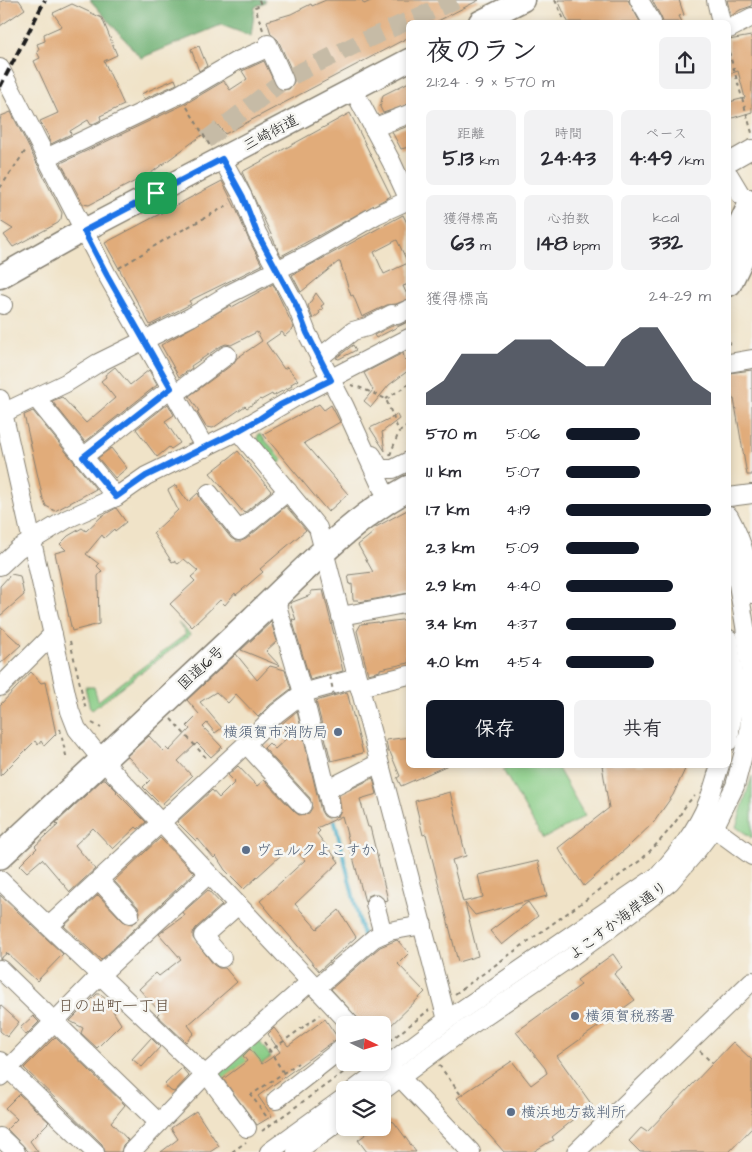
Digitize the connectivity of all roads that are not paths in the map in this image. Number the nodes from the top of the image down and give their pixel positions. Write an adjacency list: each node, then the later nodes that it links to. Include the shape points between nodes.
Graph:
1 (523, 0): 5 (main road)
2 (639, 0): 6 (street)
3 (716, 0): 7 (street)
4 (752, 16): 8 (street)
5 (488, 20)
6 (651, 20)
7 (721, 20)
8 (731, 28)
9 (406, 62): 12 (main road, 三崎街道)
10 (0, 68): 17 (street)
11 (284, 80): 17 (street, via 266,47 180,94)
12 (353, 89): 14 (street); 16 (main road, 三崎街道)
13 (406, 115): 14 (street)
14 (373, 128): 20 (street)
15 (752, 149): 18 (street)
16 (217, 154): 23 (main road, 三崎街道); 26 (street, via 243,197 257,233)
17 (46, 158): 23 (street)
18 (731, 161)
19 (731, 178): 22 (street, via 741,195)
20 (406, 193)
21 (406, 201): 26 (street)
22 (752, 202): 25 (highway)
23 (84, 231): 27 (main road, 三崎街道); 30 (street)
24 (752, 235): 28 (highway)
25 (731, 247)
26 (277, 270): 30 (street); 34 (street)
27 (0, 277)
28 (731, 279)
29 (406, 310): 34 (street, via 353,331)
30 (145, 340): 38 (street); 39 (street)
31 (406, 340): 37 (street)
32 (406, 344): 45 (street, via 348,375 348,391 343,392 380,469 393,469)
33 (227, 355): 38 (street)
34 (319, 358): 37 (street)
35 (752, 359): 36 (street)
36 (731, 363)
37 (337, 381): 41 (street, via 294,398); 47 (street)
38 (173, 391): 42 (street); 44 (street)
39 (36, 398): 40 (street); 44 (street)
40 (2, 406): 43 (street)
41 (238, 431): 42 (street); 49 (street)
42 (205, 448): 52 (street, via 146,476)
43 (6, 451): 55 (street)
44 (83, 457): 52 (street)
45 (406, 462)
46 (406, 476): 47 (highway, 国道16号)
47 (382, 488): 57 (highway, 国道16号)
48 (406, 490): 57 (highway, 国道16号)
49 (288, 491): 50 (street, via 239,531); 57 (street, via 318,528)
50 (209, 493)
51 (752, 494): 53 (street)
52 (116, 497): 55 (street, via 67,518)
53 (731, 497)
54 (731, 519): 59 (street, via 748,564)
55 (33, 541): 58 (street, via 11,554); 63 (street)
56 (731, 543): 78 (street, よこすか海岸通り, via 751,676 749,732 735,786)
57 (322, 545): 60 (highway, 国道16号); 62 (street); 71 (highway, 国道16号)
58 (0, 566)
59 (752, 594)
60 (277, 597): 68 (street); 71 (highway, 国道16号)
61 (406, 604): 62 (street)
62 (341, 616): 66 (street)
63 (61, 635): 67 (street); 71 (street, via 73,719 77,729)
64 (731, 656): 69 (street, via 735,689)
65 (406, 675): 66 (street)
66 (358, 683): 68 (street); 72 (street)
67 (0, 687)
68 (303, 693): 70 (street); 74 (street)
69 (731, 724)
70 (246, 744): 75 (street); 77 (street)
71 (99, 746): 77 (street); 79 (highway, 国道16号); 80 (highway, 国道16号)
72 (379, 763): 74 (street); 89 (street)
73 (719, 768): 78 (street, よこすか海岸通り, via 708,802)
74 (328, 790): 76 (street)
75 (302, 804)
76 (331, 808)
77 (161, 823): 82 (street); 84 (street)
78 (707, 823): 81 (street); 97 (street, よこすか海岸通り, via 659,875); 105 (street, よこすか海岸通り, via 695,853 670,882)
79 (0, 838)
80 (0, 856)
81 (752, 856)
82 (209, 874): 86 (street); 93 (street)
83 (0, 880): 88 (street)
84 (99, 880): 87 (street); 88 (street)
85 (375, 904): 90 (street)
86 (238, 905): 91 (street, via 203,936); 95 (street)
87 (130, 914)
88 (50, 925): 93 (street)
89 (423, 925): 90 (street); 97 (street)
90 (382, 934): 95 (street)
91 (222, 958)
92 (0, 969): 98 (street)
93 (101, 974): 98 (street); 104 (street)
94 (752, 981): 114 (street)
95 (313, 985): 96 (street); 104 (street)
96 (342, 1016)
97 (447, 1020): 100 (street, よこすか海岸通り)
98 (54, 1022): 102 (street); 110 (street)
99 (336, 1053): 108 (street)
100 (391, 1059)
101 (391, 1067): 105 (street)
102 (3, 1069): 116 (street)
103 (376, 1071): 106 (street, よこすか海岸通り)
104 (205, 1074): 110 (street); 112 (street)
105 (401, 1078): 107 (street, よこすか海岸通り); 120 (street)
106 (364, 1081)
107 (391, 1085)
108 (276, 1100)
109 (336, 1104): 118 (street)
110 (159, 1123): 117 (street)
111 (336, 1123): 119 (street)
112 (250, 1135)
113 (0, 1137): 115 (street)
114 (584, 1150)
115 (16, 1152)
116 (95, 1152)
117 (131, 1152)
118 (269, 1152)
119 (296, 1152)
120 (470, 1152)

